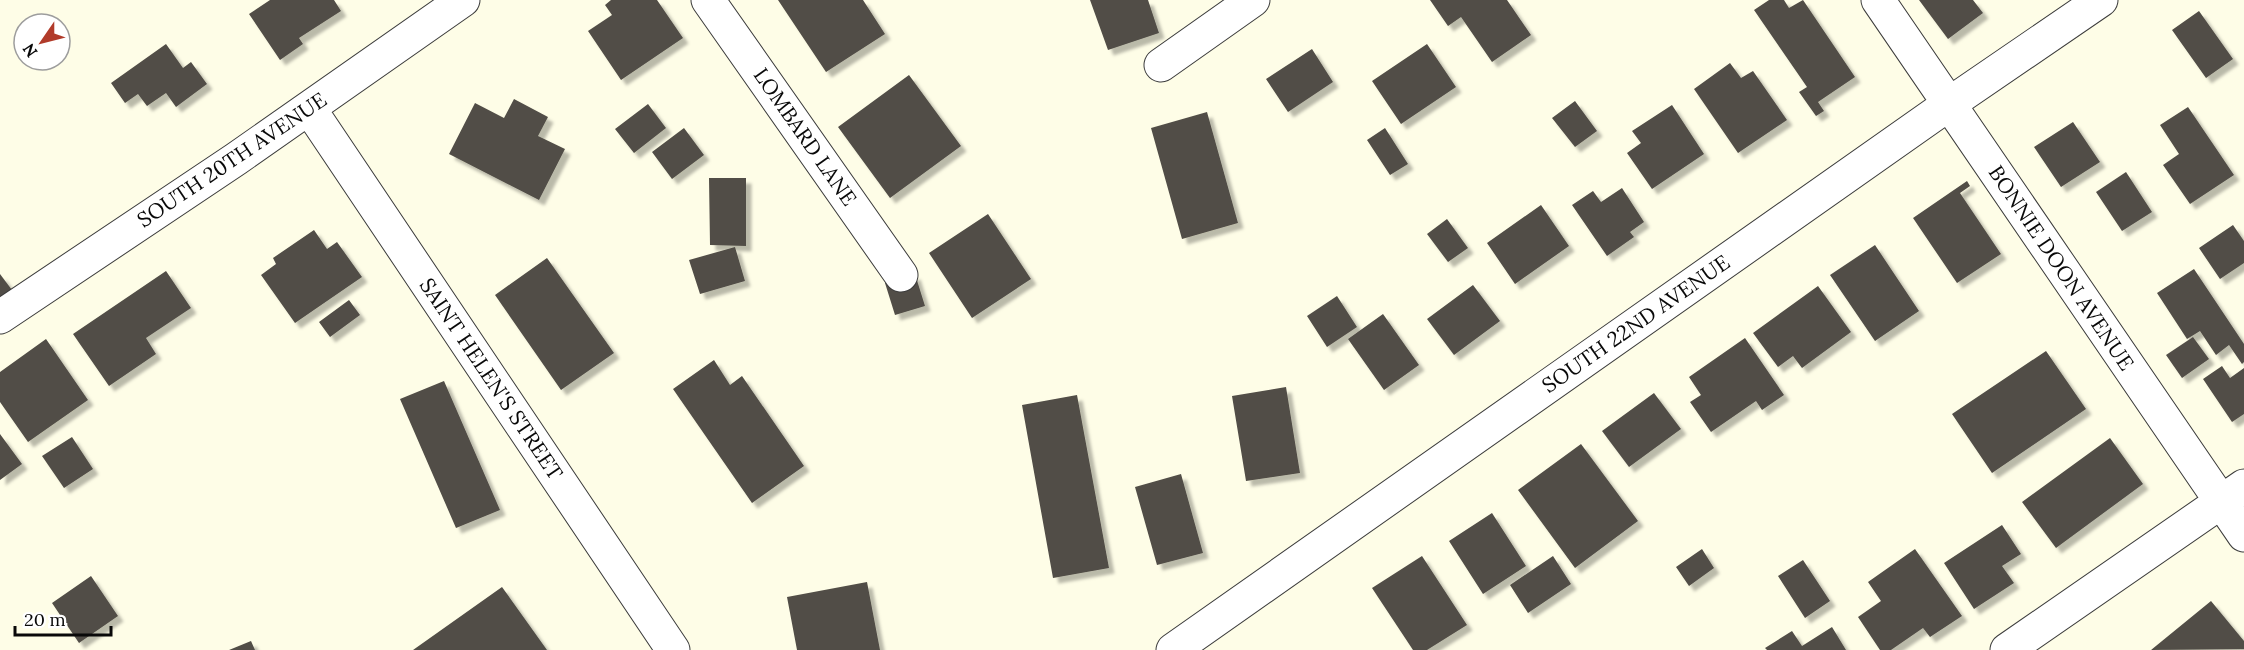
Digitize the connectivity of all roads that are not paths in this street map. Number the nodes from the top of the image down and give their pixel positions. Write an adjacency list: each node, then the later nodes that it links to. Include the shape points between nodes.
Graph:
1 (463, 0): 8 (street, SOUTH 20TH AVENUE)
2 (708, 0): 9 (street, LOMBARD LANE)
3 (1253, 0): 6 (street)
4 (1878, 0): 7 (street, BONNIE DOON AVENUE)
5 (2101, 0): 7 (street, SOUTH 22ND AVENUE)
6 (1161, 64)
7 (1949, 104): 11 (street, BONNIE DOON AVENUE); 14 (street, SOUTH 22ND AVENUE)
8 (309, 108): 10 (street, SOUTH 20TH AVENUE); 13 (street, SAINT HELEN'S STREET)
9 (901, 275)
10 (0, 317)
11 (2233, 494): 12 (street, BONNIE DOON AVENUE); 15 (street)
12 (2244, 535)
13 (674, 650)
14 (1173, 650)
15 (2007, 650)

